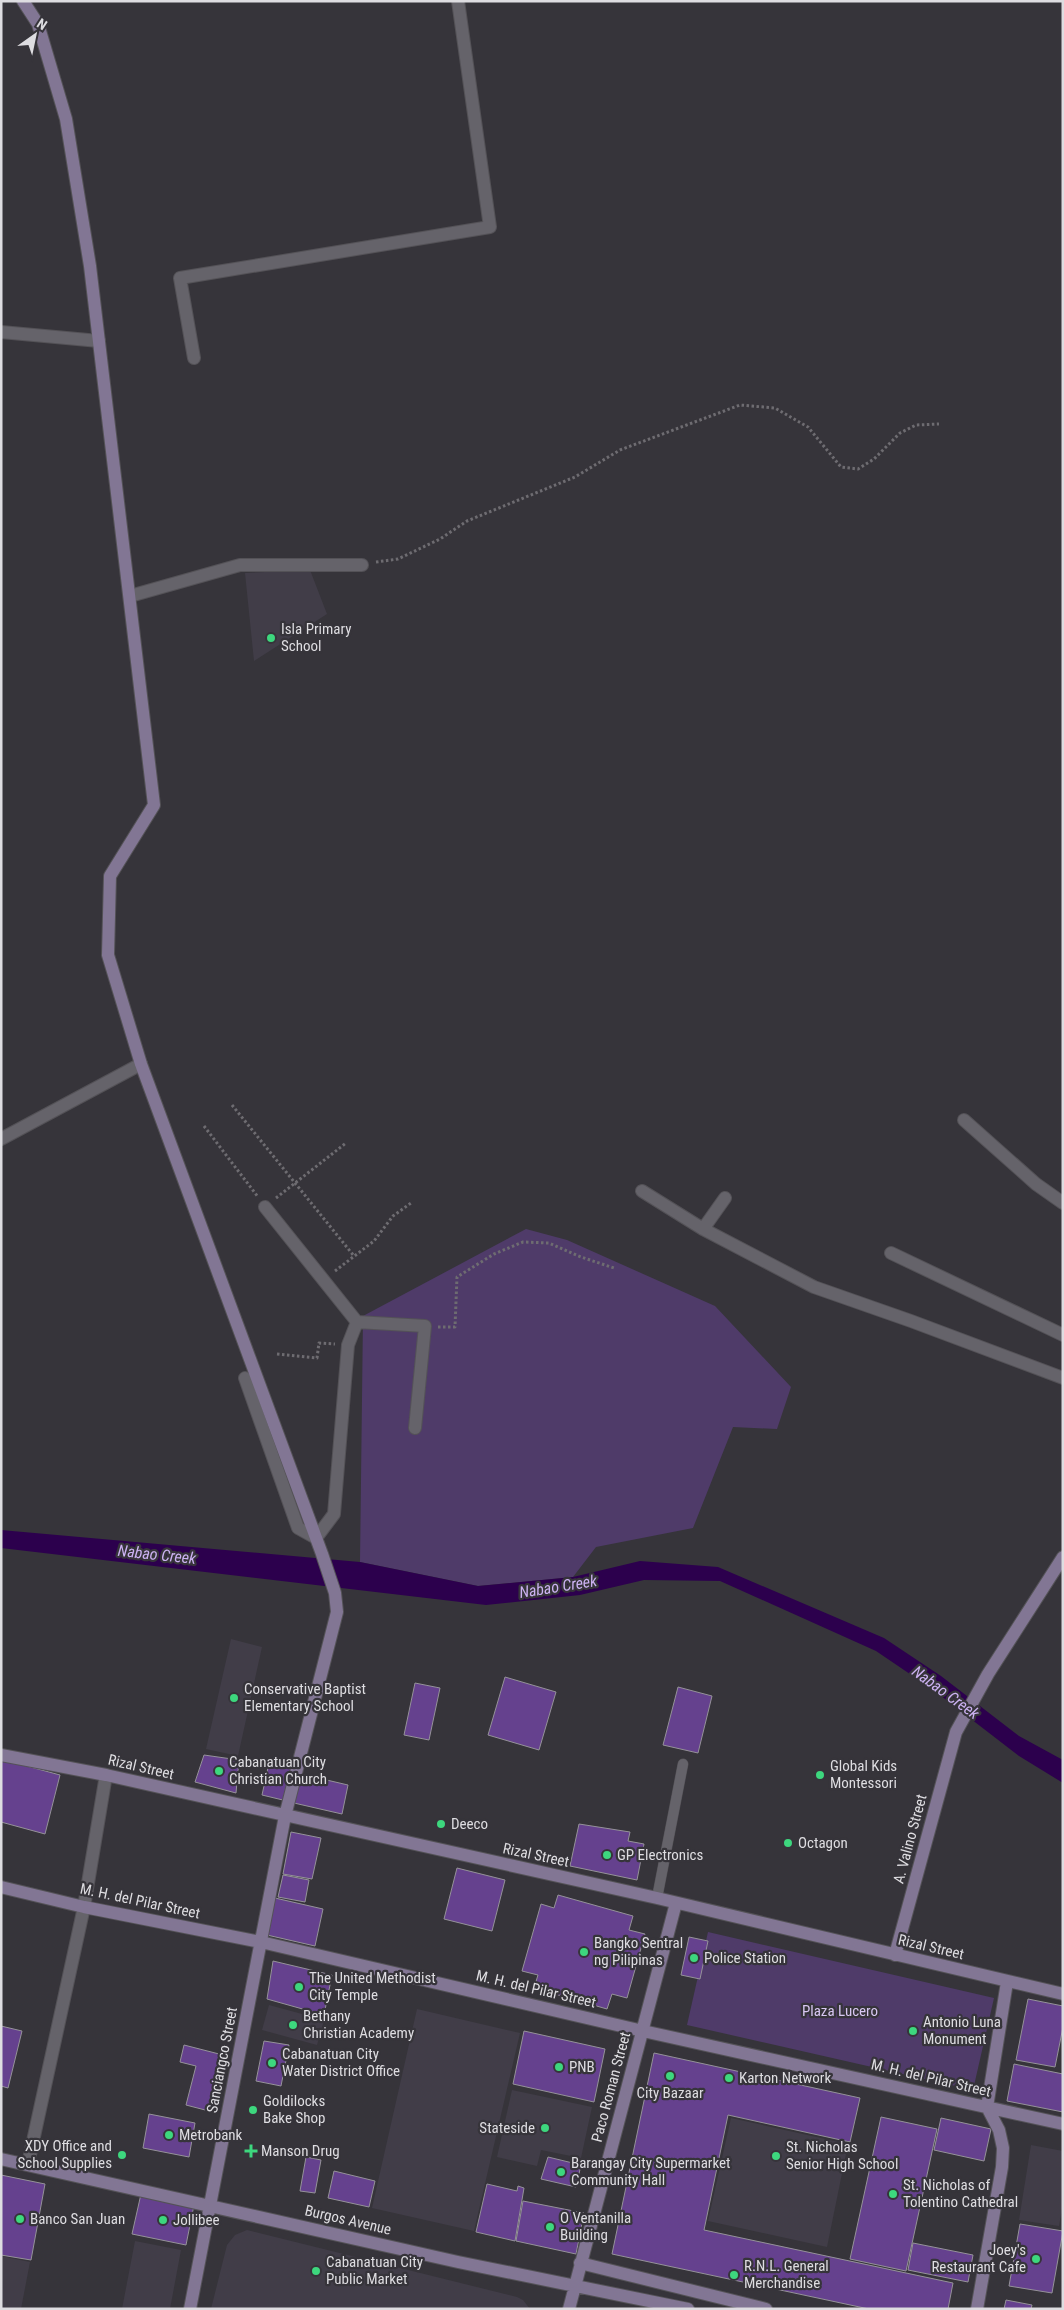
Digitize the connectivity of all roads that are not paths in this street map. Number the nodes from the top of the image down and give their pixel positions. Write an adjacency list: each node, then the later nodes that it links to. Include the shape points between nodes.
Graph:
1 (23, 1): 4 (street, Sanciangco Street, via 38,24 66,119)
2 (458, 1): 5 (street, via 490,227 180,278)
3 (1, 332): 4 (street)
4 (99, 341): 7 (street, Sanciangco Street)
5 (194, 358)
6 (362, 565): 7 (street, via 240,565)
7 (130, 596): 8 (street, Sanciangco Street, via 154,805 110,876 108,955)
8 (141, 1064): 10 (street); 22 (street, Sanciangco Street)
9 (964, 1120): 13 (street, via 1036,1184)
10 (1, 1139)
11 (642, 1191): 15 (street)
12 (725, 1198): 15 (street)
13 (1063, 1203)
14 (265, 1207): 17 (street)
15 (703, 1229): 20 (street, via 814,1287)
16 (891, 1253): 18 (street)
17 (357, 1322): 21 (street, via 425,1326); 22 (street, via 348,1345 334,1514)
18 (1063, 1335)
19 (245, 1378): 22 (street, via 298,1528)
20 (1063, 1378)
21 (415, 1428)
22 (316, 1538): 27 (street, Sanciangco Street, via 336,1594 338,1612)
23 (1063, 1557): 33 (street, A. Valino Street, via 988,1674 956,1732)
24 (1, 1755): 26 (street, Rizal Street)
25 (684, 1764): 29 (lane)
26 (106, 1775): 27 (street, Rizal Street); 31 (street)
27 (285, 1816): 29 (street, Rizal Street); 32 (street, Sanciangco Street)
28 (1, 1887): 31 (street, M. H. del Pilar Street)
29 (657, 1898): 30 (street, Rizal Street)
30 (676, 1903): 33 (street, Rizal Street); 36 (street, Paco Roman Street)
31 (84, 1907): 32 (street, M. H. del Pilar Street); 40 (street)
32 (261, 1942): 36 (street, M. H. del Pilar Street); 41 (street, Sanciangco Street)
33 (895, 1955): 34 (street, Rizal Street)
34 (1007, 1982): 35 (street, Rizal Street); 37 (street)
35 (1063, 1994)
36 (643, 2031): 37 (street, M. H. del Pilar Street); 42 (street, Paco Roman Street)
37 (987, 2108): 38 (street, M. H. del Pilar Street); 48 (street, via 999,2130 1003,2148)
38 (1063, 2124)
39 (1, 2159): 40 (street, Burgos Avenue)
40 (28, 2164): 41 (street, Burgos Avenue)
41 (211, 2206): 43 (street, Burgos Avenue); 44 (street, Sanciangco Street)
42 (580, 2263): 43 (street, Paco Roman Street); 47 (street)
43 (574, 2286): 45 (street, Paco Roman Street); 46 (street, Burgos Avenue)
44 (190, 2309)
45 (569, 2309)
46 (688, 2309)
47 (766, 2309)
48 (977, 2309)

